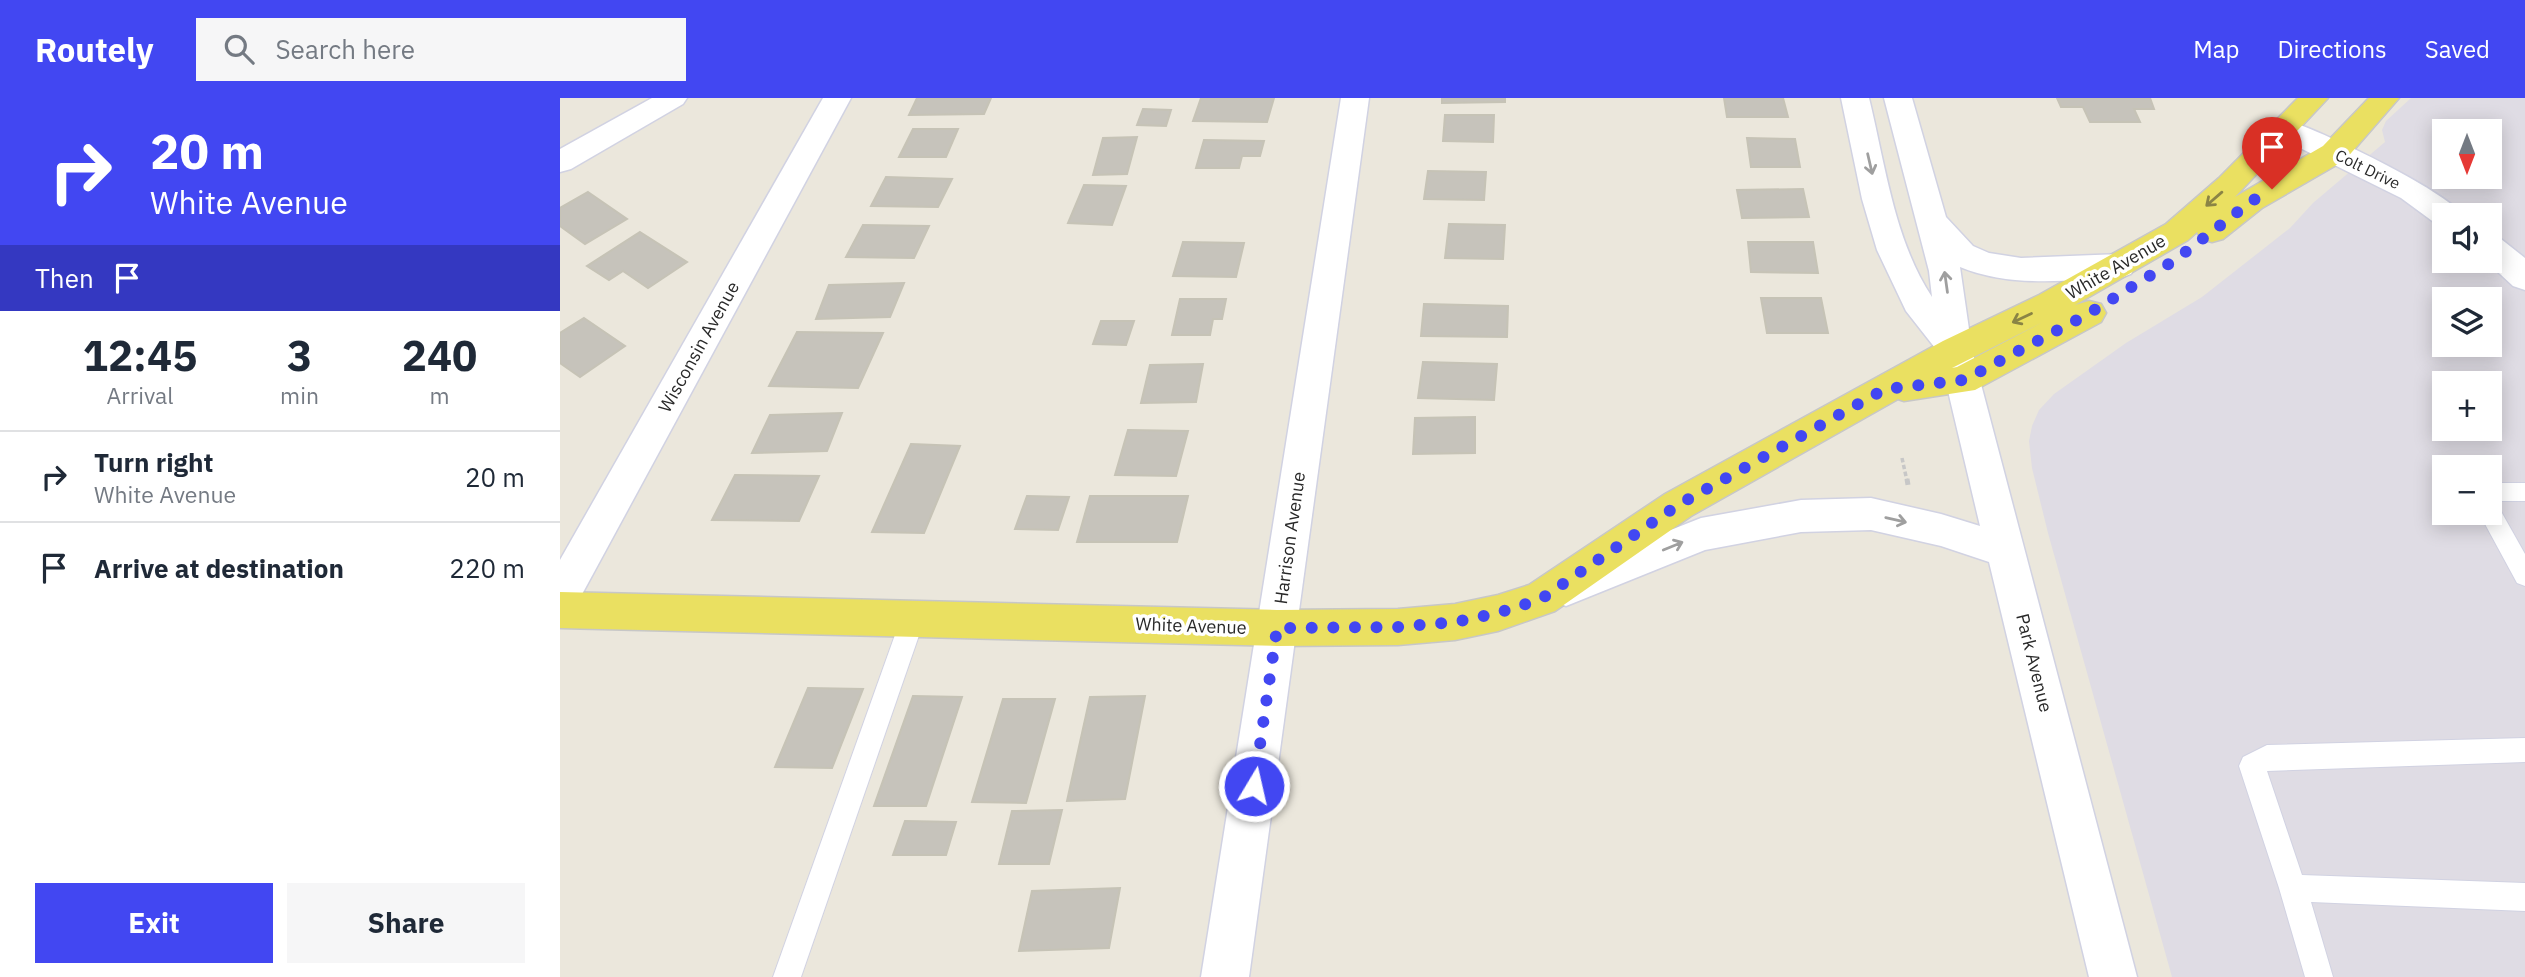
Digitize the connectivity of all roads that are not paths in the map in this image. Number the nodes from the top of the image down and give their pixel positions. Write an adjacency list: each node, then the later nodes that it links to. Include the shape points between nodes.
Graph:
1 (673, 98): 10 (street)
2 (838, 98): 20 (street, Wisconsin Avenue)
3 (1355, 98): 24 (street, Harrison Avenue)
4 (1855, 98): 14 (street, Park Avenue, one-way to 14, via 1879,202 1897,255 1914,296)
5 (1898, 98): 12 (street, Park Avenue)
6 (2314, 98): 8 (main road, White Avenue)
7 (2385, 98): 9 (main road, White Avenue)
8 (2286, 129): 9 (street, Colt Drive); 13 (main road, White Avenue, one-way to 13, via 2176,232)
9 (2334, 153): 11 (street, Colt Drive); 14 (main road, White Avenue, via 2252,201 2175,260 2088,314)
10 (560, 162)
11 (2432, 205)
12 (1932, 222): 13 (street, via 1968,257 1991,264 2020,268); 14 (street, Park Avenue, one-way to 12, via 1945,271)
13 (2120, 266): 14 (main road, White Avenue, one-way to 14, via 2051,304)
14 (1959, 365): 18 (street, Park Avenue); 21 (main road, White Avenue, via 1885,389 1678,505)
15 (2502, 492): 16 (lane)
16 (2525, 492)
17 (2497, 525): 19 (lane)
18 (2006, 551): 21 (street, one-way to 18, via 1702,534 1801,516 1871,514); 30 (street, Park Avenue)
19 (2525, 576)
20 (560, 597)
21 (1541, 599): 24 (main road, White Avenue, via 1455,622)
22 (560, 610): 23 (main road, White Avenue)
23 (913, 618): 24 (main road, White Avenue); 28 (lane)
24 (1277, 628): 29 (street, Harrison Avenue)
25 (2525, 750): 26 (lane, via 2267,757 2252,766)
26 (2293, 888): 27 (lane); 31 (lane)
27 (2525, 897)
28 (787, 977)
29 (1225, 977)
30 (2113, 977)
31 (2319, 977)

